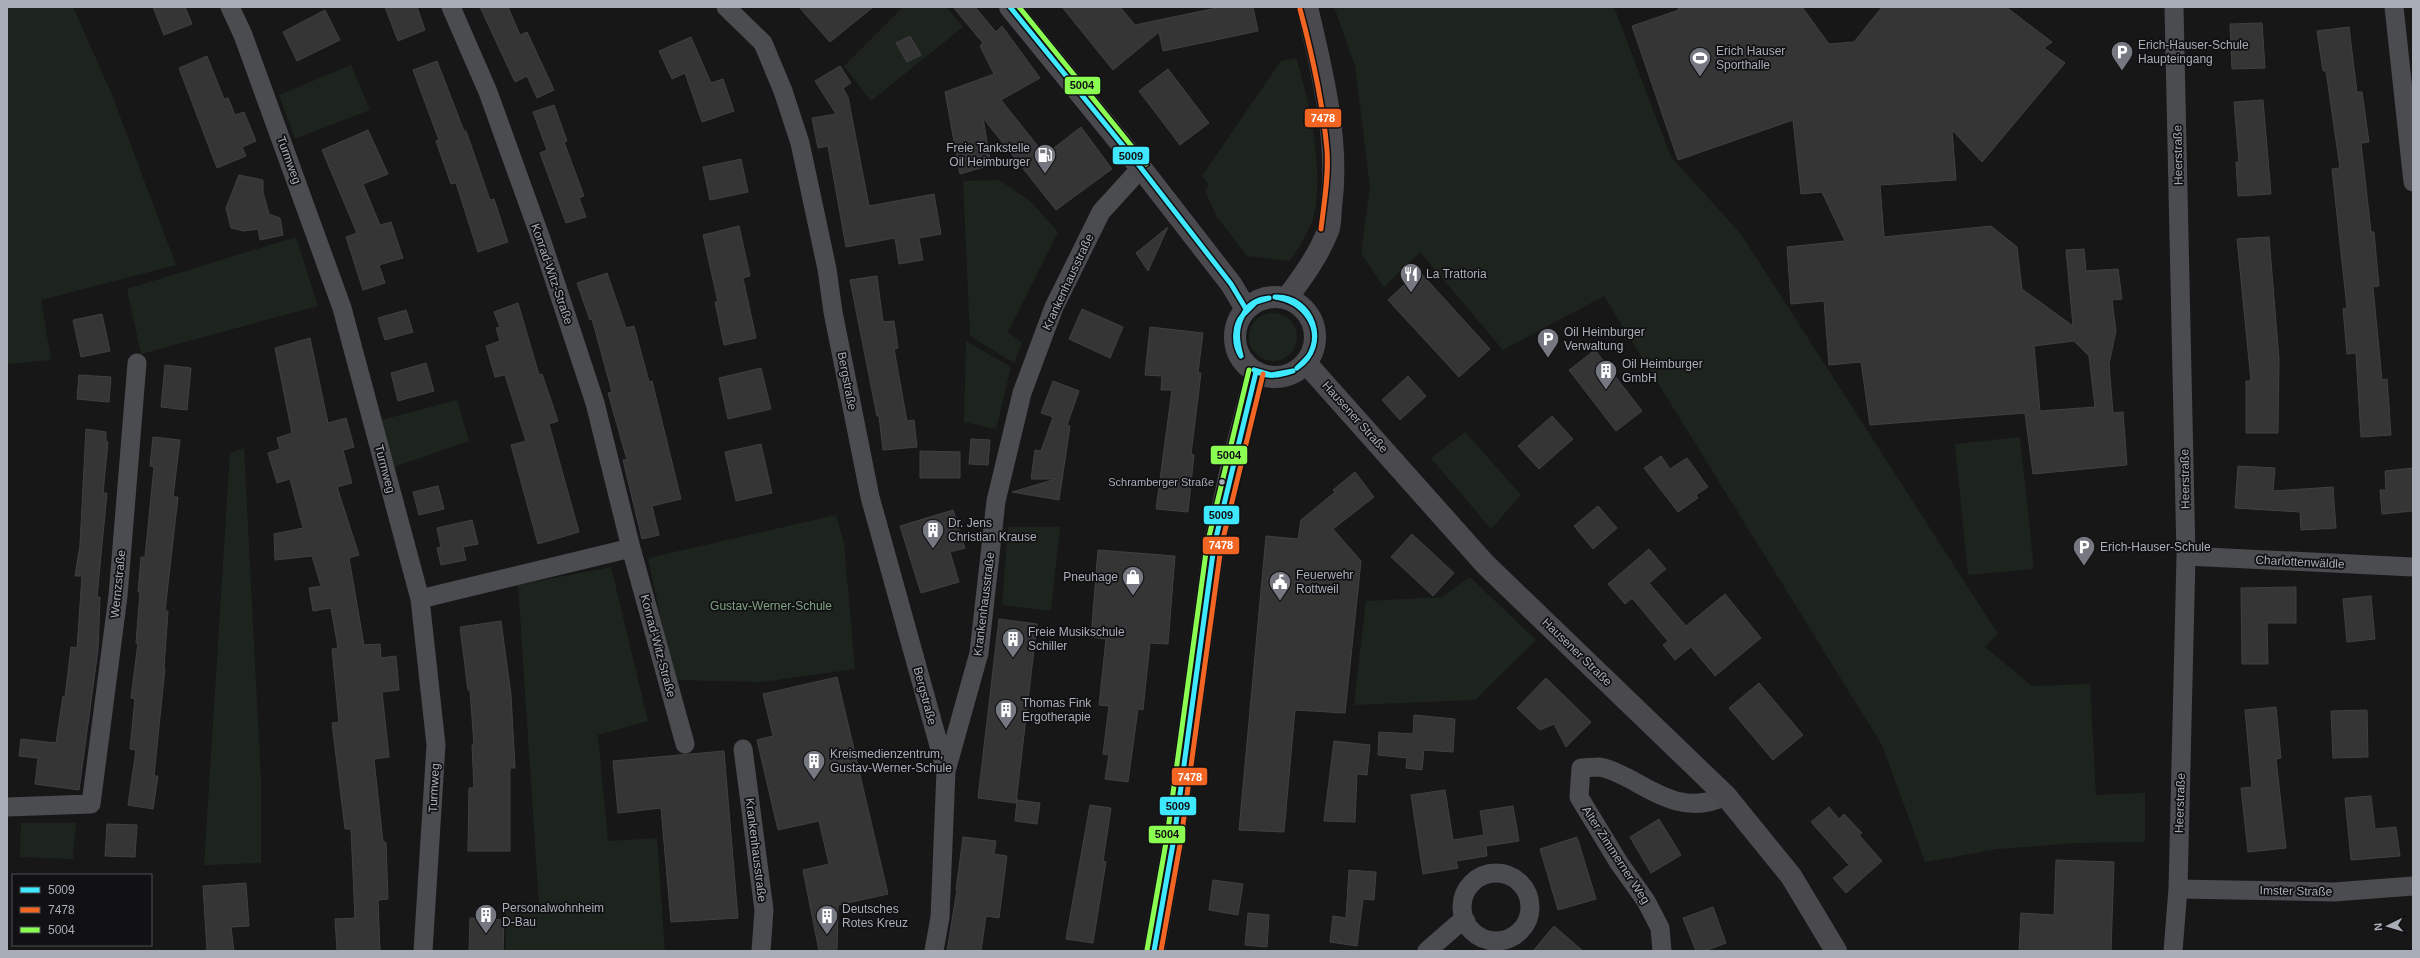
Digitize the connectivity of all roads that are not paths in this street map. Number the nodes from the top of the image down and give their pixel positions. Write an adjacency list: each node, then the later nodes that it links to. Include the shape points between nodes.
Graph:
1 (230, 7): 18 (street, Turmweg, via 244,35 342,308)
2 (450, 7): 15 (street, Konrad-Witz-Straße, via 488,92 542,242 595,403)
3 (726, 7): 21 (street, Bergstraße, via 763,43 783,91 800,143 827,268 833,312 870,497)
4 (1010, 7): 8 (main road)
5 (1307, 7): 10 (main road, via 1316,43 1334,150 1333,192 1328,230 1306,272)
6 (2174, 7): 16 (street, Heerstraße)
7 (2394, 7): 9 (street)
8 (1141, 168): 11 (main road, via 1231,284); 21 (street, Krankenhausstraße, via 1102,212 1054,307 1022,393 996,500 979,653)
9 (2413, 182)
10 (1287, 298): 11 (main road, via 1265,298); 13 (main road, via 1297,303 1312,321 1315,342)
11 (1246, 309): 14 (main road, via 1235,330 1235,342 1239,354)
12 (137, 363): 23 (street, Wernzstraße, via 118,596 91,804)
13 (1306, 363): 14 (main road, via 1295,372 1282,376 1268,376); 22 (main road, Hausener Straße, via 1485,564)
14 (1256, 372): 30 (main road, via 1214,546 1174,838)
15 (631, 548): 18 (street); 19 (street, Konrad-Witz-Straße)
16 (2186, 556): 17 (street, Charlottenwäldle); 25 (street, Heerstraße)
17 (2413, 568)
18 (420, 599): 27 (street, Turmweg, via 436,746)
19 (685, 744)
20 (743, 749): 28 (street, Krankenhausstraße, via 764,910)
21 (946, 771): 29 (street, Krankenhausstraße, via 940,917)
22 (1726, 796): 32 (street, Alter Zimmerner Weg, via 1710,803 1693,804 1668,800 1615,772 1600,767 1580,768 1579,797 1619,863 1646,901 1660,928); 33 (main road, Hausener Straße, via 1791,876)
23 (7, 807)
24 (2413, 886): 25 (street, Imster Straße, via 2334,892)
25 (2178, 889): 34 (street, Heerstraße)
26 (1466, 922): 31 (street, via 1459,923)
27 (423, 951)
28 (761, 951)
29 (934, 951)
30 (1154, 951)
31 (1427, 951)
32 (1662, 951)
33 (1836, 951)
34 (2173, 951)

